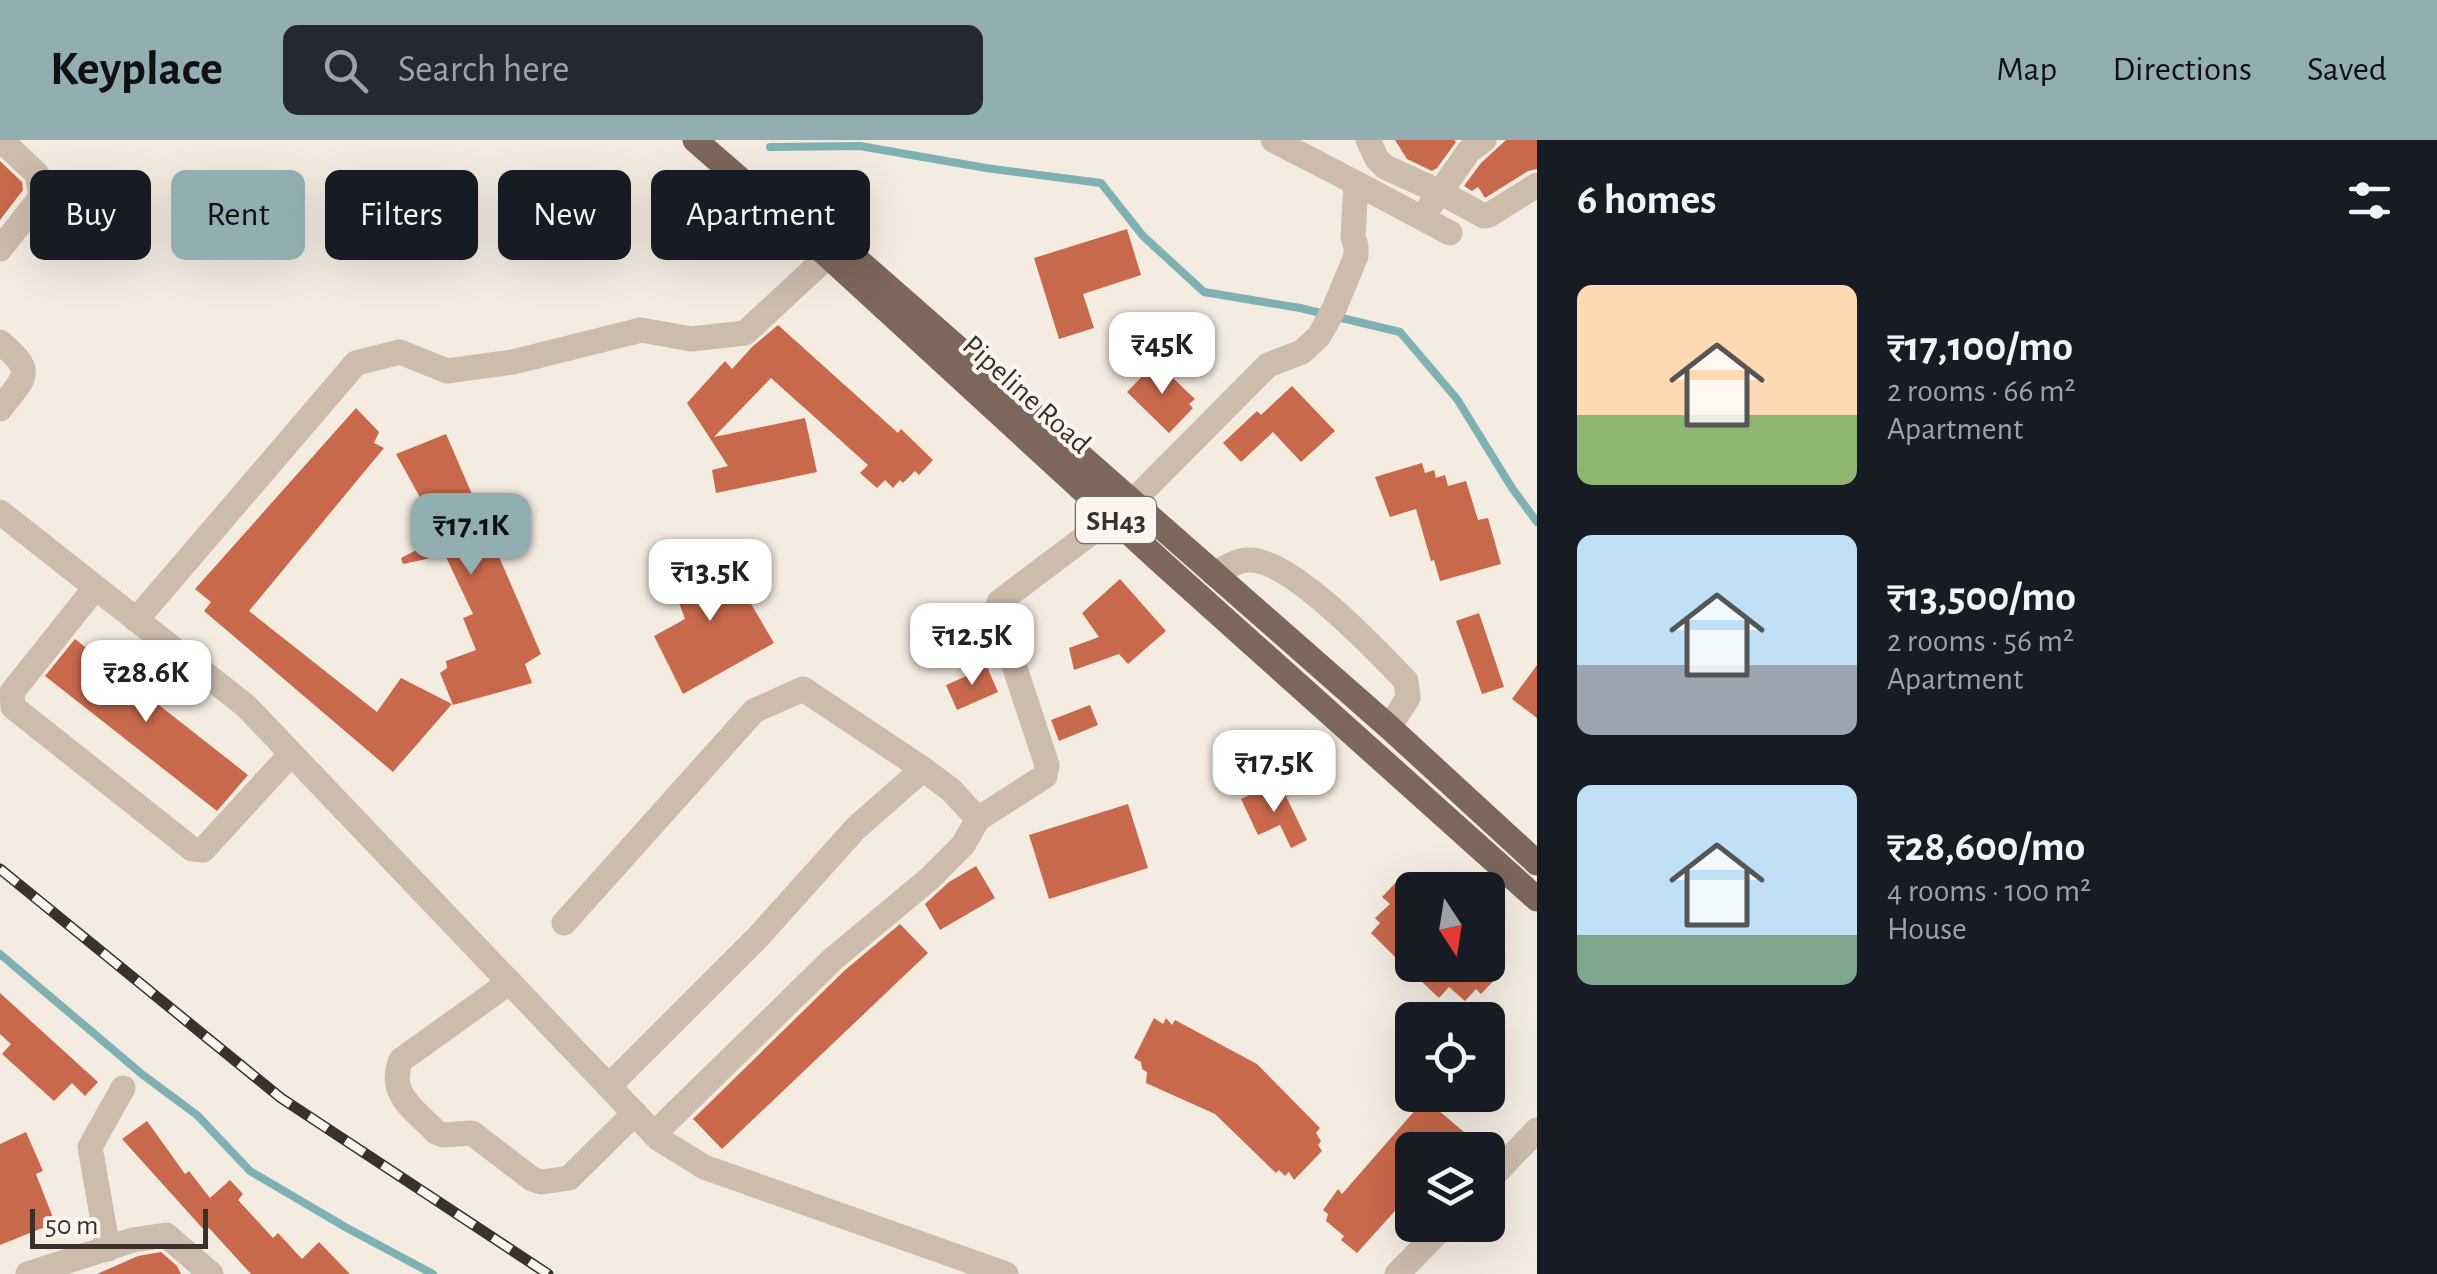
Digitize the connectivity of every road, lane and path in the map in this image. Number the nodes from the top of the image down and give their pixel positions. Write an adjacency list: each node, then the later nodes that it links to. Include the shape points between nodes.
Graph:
1 (1, 140): 13 (street, via 37,174 42,197)
2 (695, 140): 6 (main road, Pipeline Road / SH43)
3 (1273, 140): 8 (street)
4 (1368, 140): 10 (street, via 1385,167)
5 (1471, 144): 10 (street)
6 (725, 152): 7 (main road, Pipeline Road / SH43); 18 (main road, Pipeline Road / SH43)
7 (743, 170)
8 (1356, 183): 11 (street); 18 (street, via 1356,256 1319,336 1302,352 1268,365)
9 (1537, 185): 10 (street, via 1484,216)
10 (1440, 192): 11 (street)
11 (1420, 217): 12 (street)
12 (1450, 233)
13 (0, 249)
14 (824, 260): 22 (street, via 745,333 691,339 641,330 447,371 400,352 356,364)
15 (833, 260): 18 (main road, Pipeline Road / SH43)
16 (0, 342): 17 (street, via 24,370)
17 (0, 410)
18 (1122, 509): 20 (main road, Pipeline Road / SH43); 25 (main road, Pipeline Road / SH43); 27 (street, via 999,602 997,614 1048,765 1046,776)
19 (0, 512): 21 (street)
20 (1214, 574): 23 (main road, Pipeline Road / SH43); 23 (street, via 1244,559 1262,560 1325,604 1406,682 1408,698)
21 (95, 588): 22 (street); 24 (street, via 12,692 14,707 192,850 202,850)
22 (136, 620): 24 (street, via 246,706)
23 (1394, 731): 25 (main road); 28 (main road, Pipeline Road / SH43)
24 (292, 754): 31 (street)
25 (1378, 756): 29 (main road, Pipeline Road / SH43)
26 (918, 766): 27 (street); 30 (street, via 803,689 754,712); 32 (street)
27 (978, 819): 36 (street, via 929,879 832,960)
28 (1537, 863)
29 (1537, 899)
30 (564, 923)
31 (510, 982): 32 (street); 34 (street, via 401,1060 398,1092 436,1132 472,1133 542,1182 569,1178)
32 (608, 1086): 34 (street)
33 (123, 1088): 39 (street, via 90,1147)
34 (635, 1113): 36 (street)
35 (1537, 1130): 37 (street)
36 (654, 1134): 42 (street, via 704,1167)
37 (1505, 1163)
38 (1428, 1242): 43 (street)
39 (108, 1248): 40 (street); 41 (street, via 166,1235)
40 (28, 1274)
41 (211, 1274)
42 (1006, 1274)
43 (1397, 1274)

